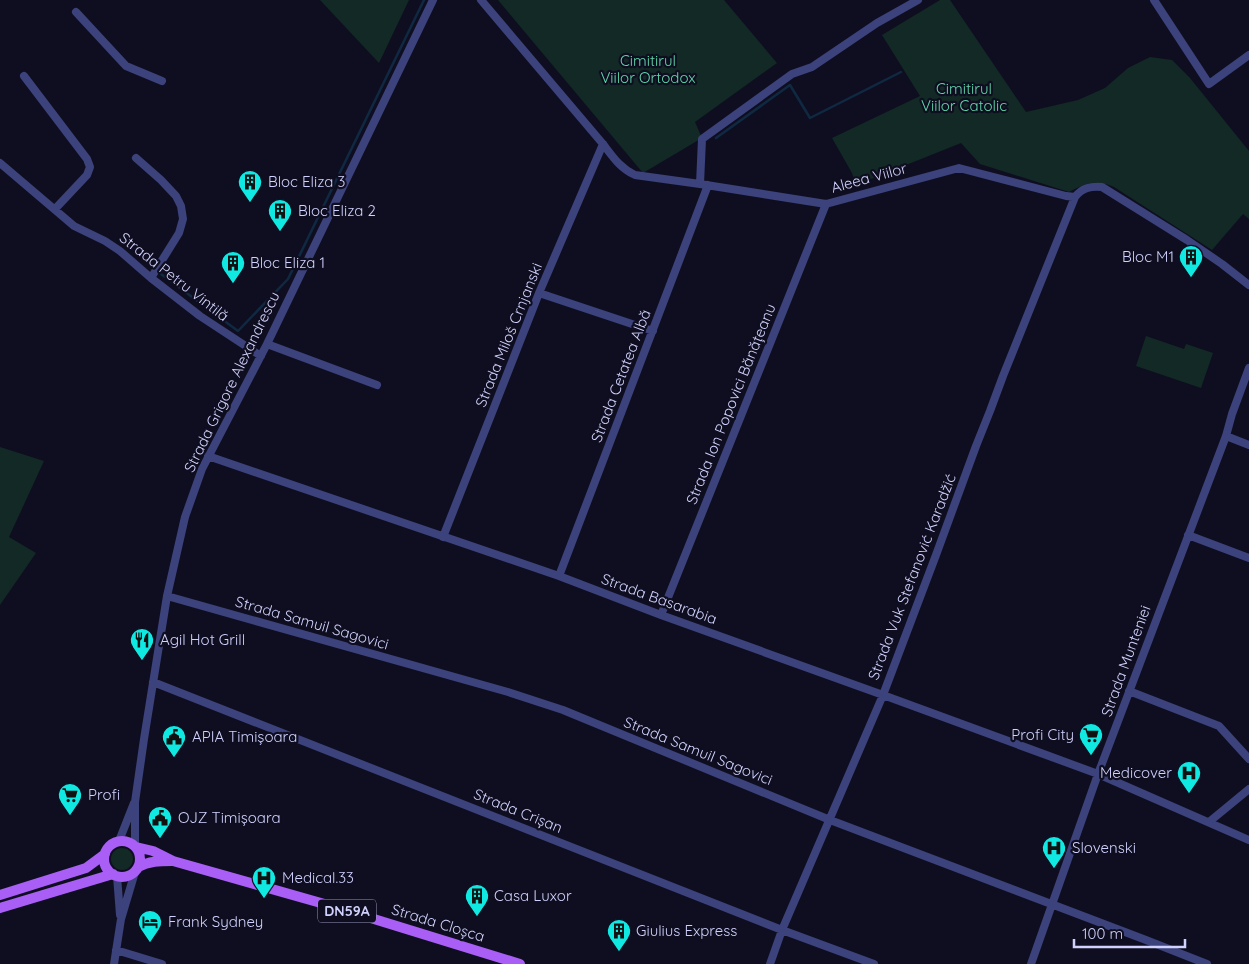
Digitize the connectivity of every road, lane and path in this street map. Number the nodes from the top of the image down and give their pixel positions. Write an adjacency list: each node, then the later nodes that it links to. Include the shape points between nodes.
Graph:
1 (432, 0): 20 (street, Strada Grigore Alexandrescu)
2 (481, 0): 9 (street, Aleea Viilor)
3 (918, 0): 12 (street, Strada Cetatea Albă, via 877,22 812,67 792,74 702,139)
4 (1154, 0): 6 (street, via 1209,84)
5 (76, 12): 8 (street, via 126,66)
6 (1249, 55)
7 (24, 76): 15 (street, via 90,167)
8 (162, 81)
9 (603, 144): 12 (street, Aleea Viilor, via 619,165 635,176); 18 (street, Strada Miloš Crnjanski)
10 (136, 158): 16 (street, via 176,196 183,219 179,233)
11 (0, 164): 15 (street, Strada Petru Vintilă)
12 (704, 184): 14 (street, Aleea Viilor); 19 (street, Strada Cetatea Albă)
13 (1075, 197): 14 (street, Aleea Viilor, via 958,168); 17 (street, via 1081,190 1093,187 1107,190 1187,240); 35 (street, Strada Vuk Stefanović Karadžić, via 976,446)
14 (826, 204): 32 (street, Strada Ion Popovici Bănățeanu)
15 (55, 209): 16 (street, Strada Petru Vintilă, via 74,226 120,251)
16 (151, 278): 21 (street, Strada Petru Vintilă, via 200,316)
17 (1249, 285)
18 (539, 293): 19 (street); 28 (street, Strada Miloš Crnjanski)
19 (653, 331): 30 (street, Strada Cetatea Albă)
20 (267, 344): 21 (street, Strada Grigore Alexandrescu); 23 (street)
21 (261, 356): 26 (street, Strada Grigore Alexandrescu)
22 (1249, 368): 24 (street, Strada Munteniei)
23 (377, 385)
24 (1226, 436): 25 (street); 27 (street, Strada Munteniei)
25 (1249, 445)
26 (208, 456): 28 (street, Strada Basarabia); 31 (street, Strada Grigore Alexandrescu, via 185,517)
27 (1188, 535): 29 (street); 34 (street, Strada Munteniei)
28 (443, 537): 30 (street, Strada Basarabia)
29 (1249, 558)
30 (559, 576): 32 (street, Strada Basarabia)
31 (167, 596): 33 (street, Strada Grigore Alexandrescu); 40 (street, Strada Samuil Sagovici, via 562,710)
32 (661, 615): 35 (street, Strada Basarabia)
33 (153, 682): 39 (street, Strada Grigore Alexandrescu); 53 (street, Strada Crișan)
34 (1129, 691): 36 (street, via 1218,726); 37 (street, Strada Munteniei)
35 (883, 695): 37 (street, Strada Basarabia); 40 (street, Strada Vuk Stefanović Karadžić)
36 (1249, 759)
37 (1098, 774): 41 (street, Strada Basarabia); 50 (street, Strada Munteniei)
38 (1249, 789): 41 (street)
39 (135, 802): 43 (street, Strada Grigore Alexandrescu); 44 (street, Strada Grigore Alexandrescu)
40 (830, 820): 50 (street, Strada Samuil Sagovici); 53 (street, Strada Vuk Stefanović Karadžić)
41 (1209, 822): 42 (street, Strada Basarabia)
42 (1249, 840)
43 (119, 842): 44 (main road, DN59A); 45 (main road, via 111,845)
44 (135, 847): 46 (main road, Strada Cloșca / DN59A); 47 (main road, via 140,857)
45 (105, 854): 48 (main road, via 105,864); 49 (main road, via 86,868)
46 (173, 861): 47 (main road, Strada Cloșca / DN59A, via 146,863); 57 (main road, Strada Cloșca / DN59A)
47 (137, 869): 48 (main road, DN59A, via 125,877); 52 (street)
48 (115, 875): 51 (main road, DN59A); 52 (street)
49 (0, 895)
50 (1052, 904): 60 (street, Strada Munteniei); 61 (street, Strada Samuil Sagovici)
51 (0, 908)
52 (121, 919): 54 (street)
53 (782, 930): 58 (street, Strada Vuk Stefanović Karadžić); 59 (street, Strada Crișan)
54 (116, 950): 55 (street); 56 (street)
55 (114, 964)
56 (162, 964)
57 (520, 964)
58 (770, 964)
59 (874, 964)
60 (1030, 964)
61 (1207, 964)

